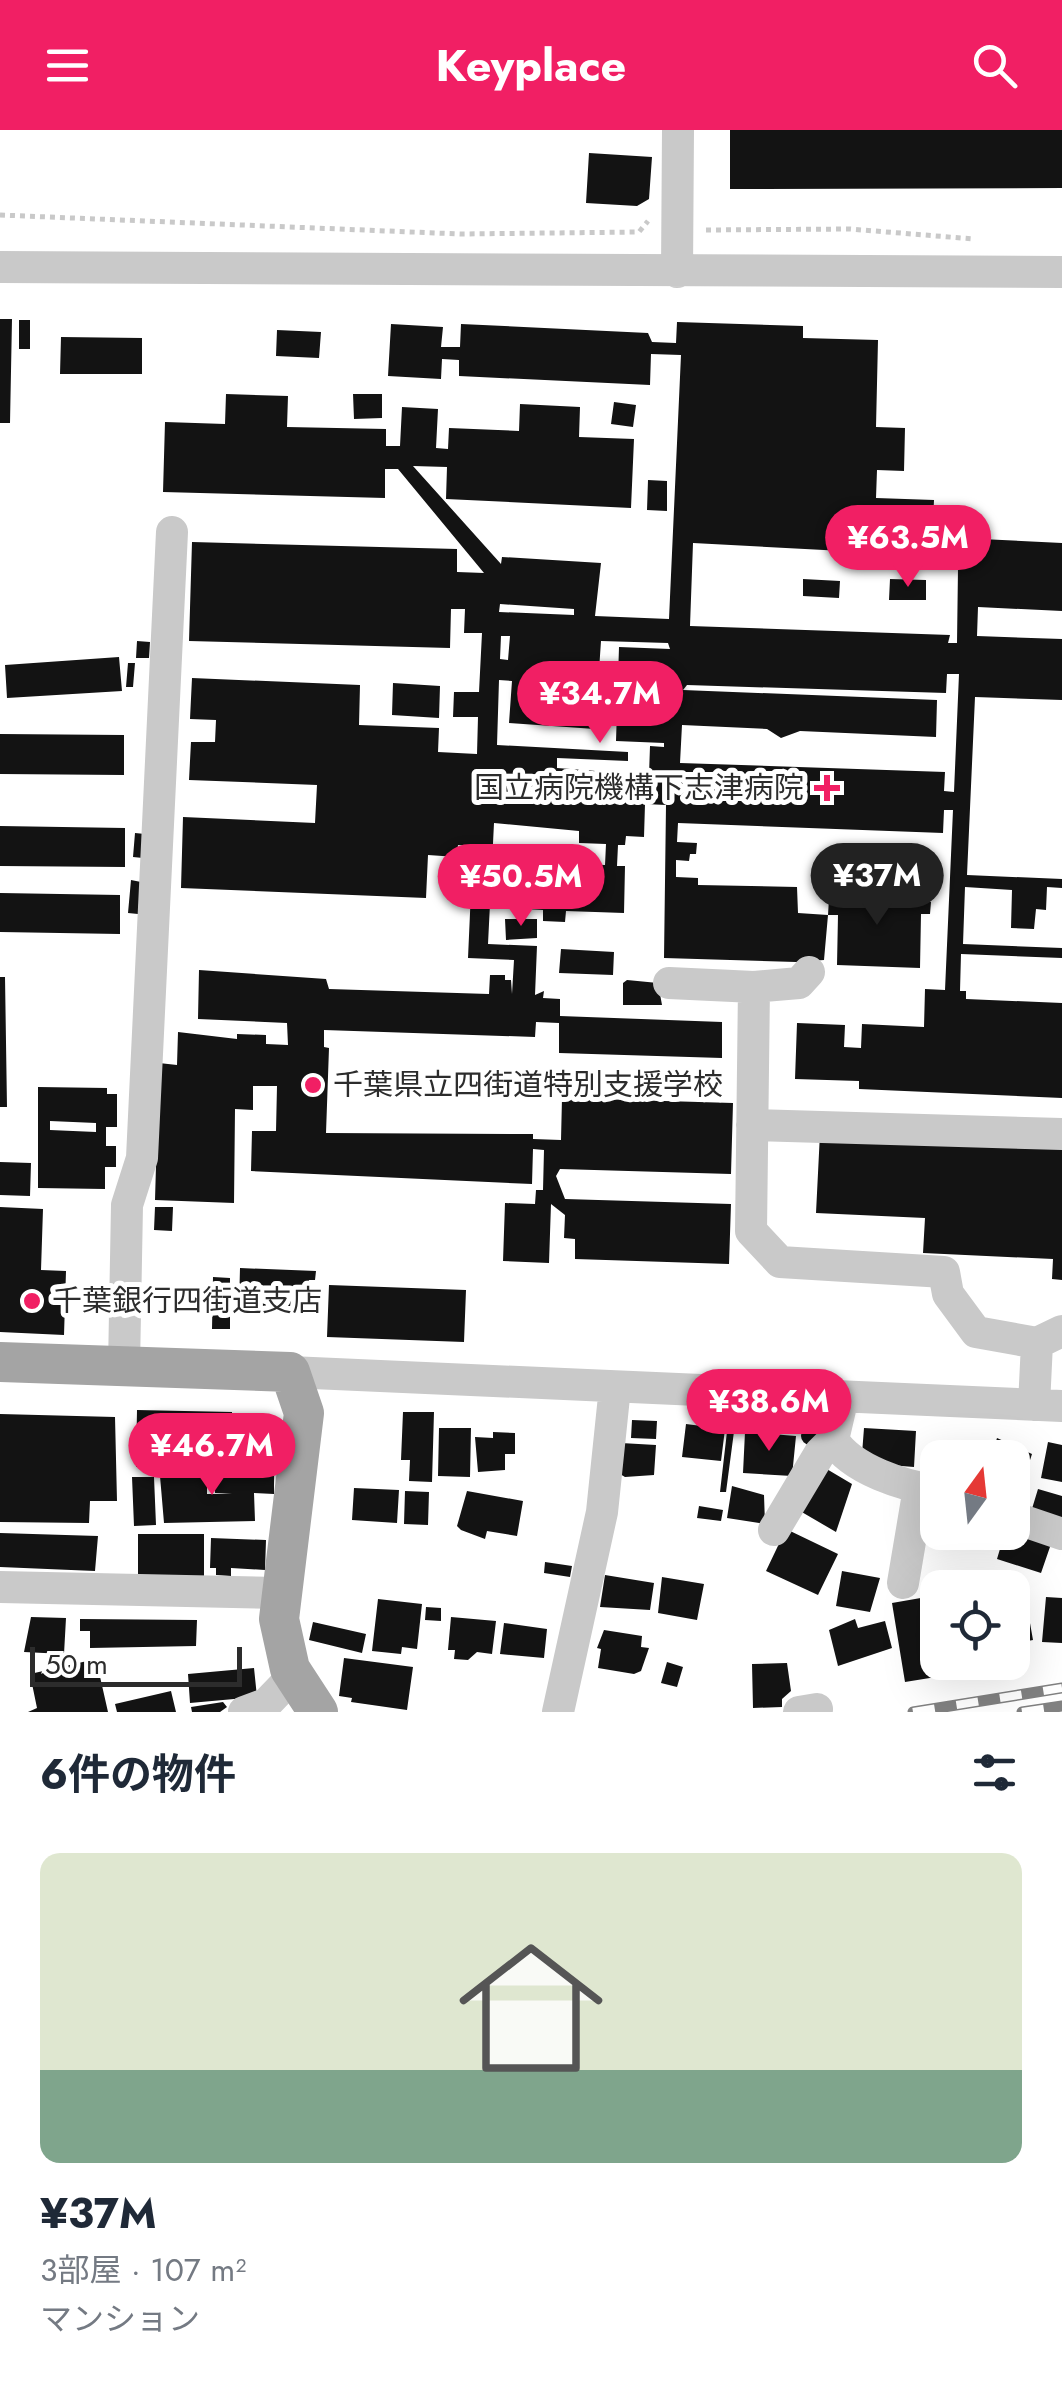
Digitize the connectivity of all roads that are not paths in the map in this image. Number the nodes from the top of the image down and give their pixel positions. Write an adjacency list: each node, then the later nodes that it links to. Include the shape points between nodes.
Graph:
1 (678, 130): 3 (street)
2 (0, 267): 3 (street)
3 (677, 272): 4 (street)
4 (1062, 272)
5 (172, 532): 13 (street, via 142,1158 128,1205)
6 (810, 972): 8 (street, via 799,982)
7 (669, 983): 8 (street)
8 (754, 987): 9 (street)
9 (752, 1125): 10 (street); 11 (street, via 751,1231 780,1262 944,1272 948,1294 976,1332)
10 (1062, 1134)
11 (1050, 1337): 17 (street)
12 (0, 1362): 13 (main road)
13 (124, 1367): 14 (main road)
14 (290, 1372): 15 (street); 26 (main road, via 304,1414)
15 (615, 1387): 16 (street); 30 (street, via 602,1512)
16 (843, 1397): 17 (street); 18 (street)
17 (1048, 1406)
18 (833, 1440): 19 (street, via 879,1473); 22 (street)
19 (920, 1487)
20 (920, 1521): 24 (street)
21 (1030, 1523): 23 (street)
22 (774, 1530)
23 (1062, 1534)
24 (904, 1583)
25 (0, 1587): 26 (street)
26 (280, 1593): 27 (main road, via 280,1641)
27 (294, 1675): 28 (street, via 266,1704); 29 (main road)
28 (244, 1712)
29 (318, 1712)
30 (558, 1712)

